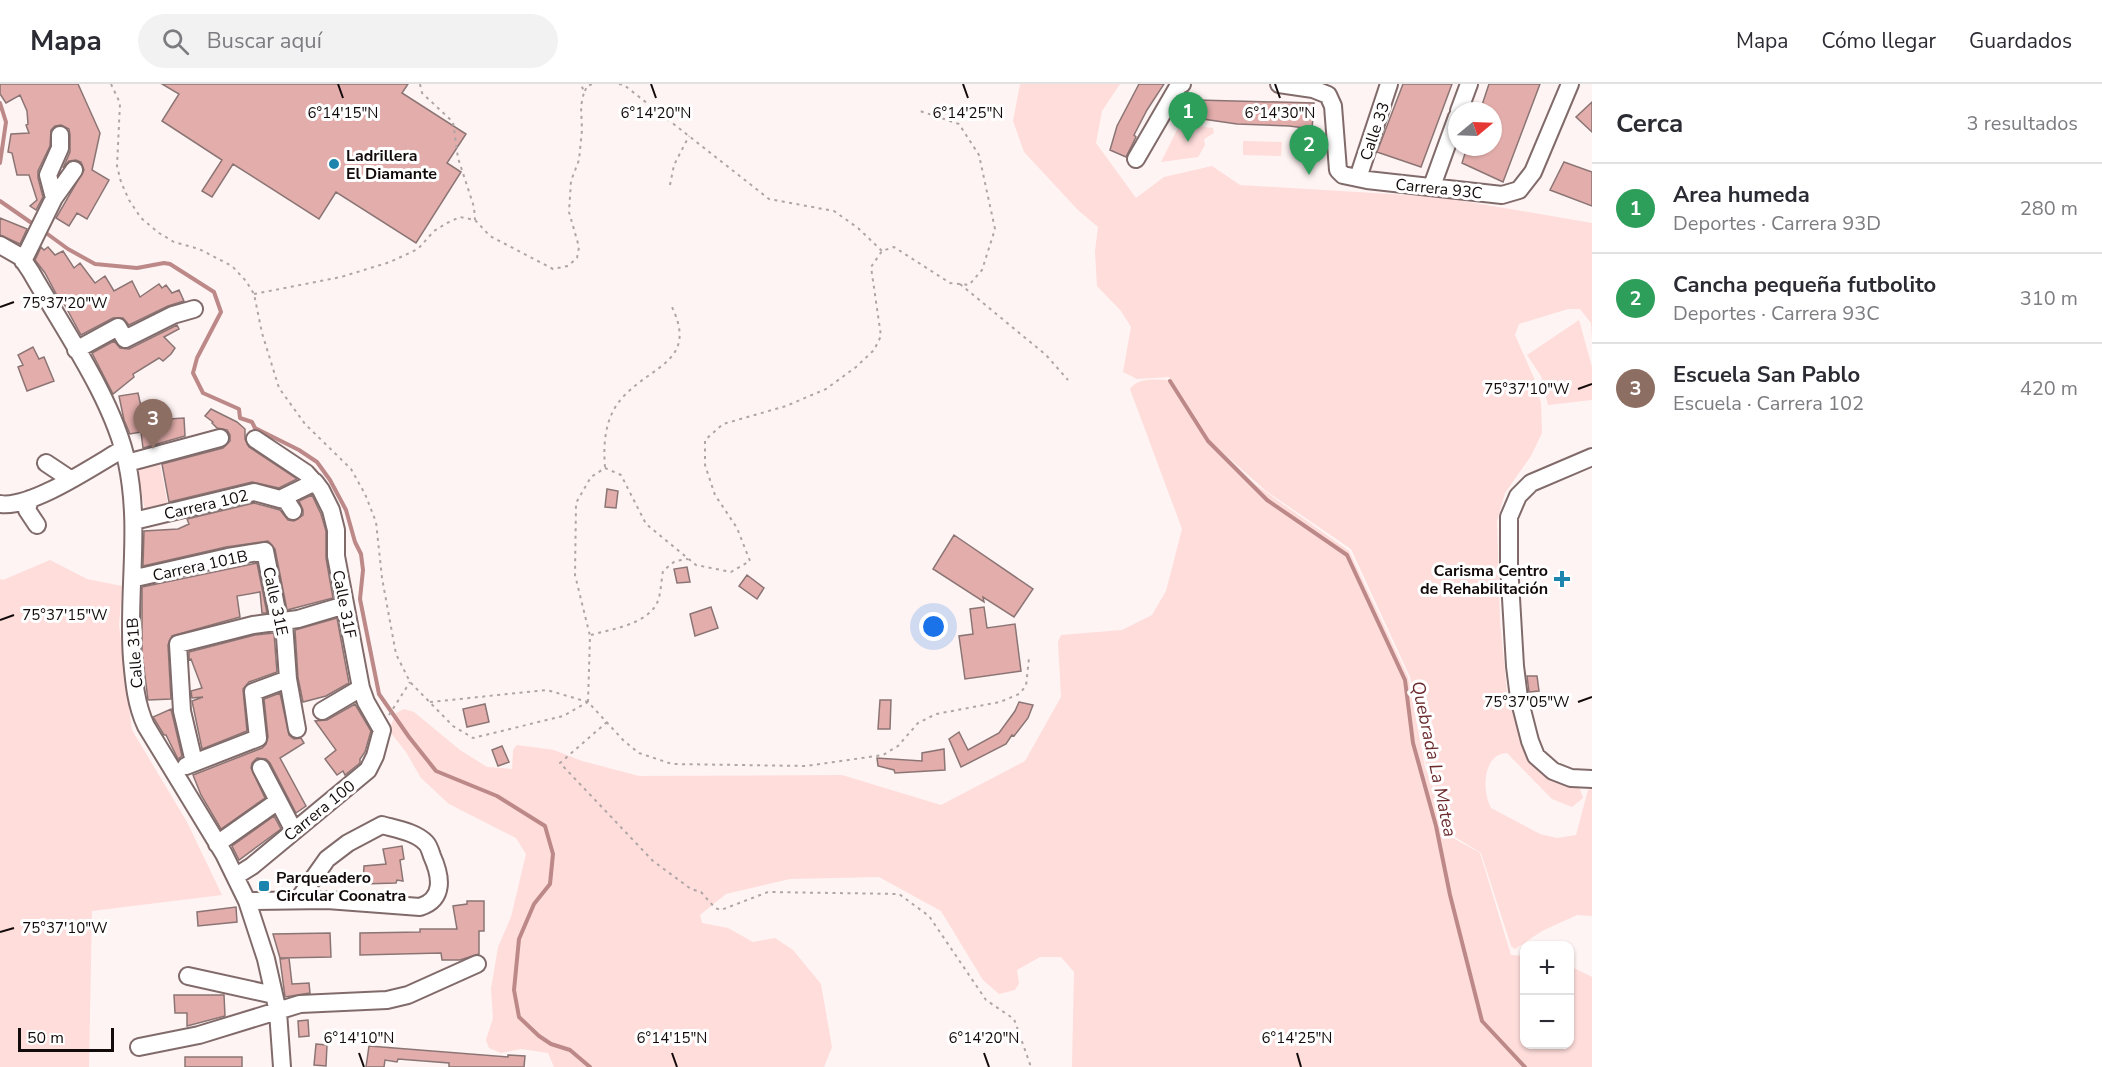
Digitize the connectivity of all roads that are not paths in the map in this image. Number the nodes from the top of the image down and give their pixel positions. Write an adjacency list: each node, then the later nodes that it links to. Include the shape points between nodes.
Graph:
1 (1182, 84): 9 (street)
2 (1278, 84): 11 (street, Carrera 93C, via 1313,88 1328,95 1333,106 1338,170)
3 (1389, 84): 11 (street, Calle 33)
4 (1469, 84): 6 (street)
5 (1569, 84): 12 (street, Carrera 93C, via 1533,172 1519,190 1502,195)
6 (1462, 102)
7 (60, 135): 13 (street, via 48,175)
8 (1448, 142): 12 (street)
9 (1136, 159)
10 (74, 170): 13 (street)
11 (1358, 178): 12 (street, Carrera 93C)
12 (1432, 186)
13 (51, 206): 15 (street)
14 (0, 245): 15 (street, Calle 31B)
15 (23, 261): 17 (street, Calle 31B)
16 (194, 309): 17 (street, via 172,315 125,339 118,327)
17 (76, 350): 20 (street, Calle 31B, via 106,400)
18 (220, 438): 20 (street)
19 (255, 439): 24 (street, via 306,473)
20 (125, 456): 23 (street); 29 (street, Calle 31B)
21 (1592, 457): 45 (street, via 1531,483 1518,496 1509,517 1518,687 1530,741 1536,756 1553,771 1570,778)
22 (46, 463): 23 (street)
23 (70, 479): 25 (street)
24 (313, 484): 26 (street); 33 (street, Calle 31F, via 330,510 336,530 336,556)
25 (30, 499): 27 (street, via 11,506); 30 (street, via 27,510)
26 (280, 499): 28 (street, via 286,500); 29 (street, Carrera 102, via 254,492)
27 (0, 504)
28 (293, 511)
29 (134, 521): 44 (street, Calle 31B, via 130,626 135,682 142,717)
30 (37, 525)
31 (260, 552): 32 (street, Carrera 101B); 34 (street, Calle 31E, via 266,551)
32 (140, 577)
33 (345, 605): 34 (street); 37 (street, Calle 31F)
34 (282, 621): 35 (street, Calle 31E); 38 (street, via 177,644)
35 (288, 679): 40 (street, Calle 31E); 42 (street, via 253,693 258,738)
36 (197, 687): 38 (street)
37 (361, 688): 39 (street); 41 (street, Calle 31F)
38 (181, 692): 42 (street)
39 (322, 711)
40 (297, 729)
41 (382, 730): 47 (street, Carrera 100, via 368,771)
42 (194, 762): 44 (street)
43 (261, 768): 46 (street)
44 (173, 772): 48 (street, Calle 31B)
45 (1592, 779)
46 (278, 801): 47 (street); 48 (street)
47 (294, 831): 49 (street, Carrera 100)
48 (217, 844): 49 (street, Calle 31B)
49 (236, 876): 50 (street, Calle 31B)
50 (247, 900): 51 (street); 54 (street, Calle 31B)
51 (298, 900): 51 (street, via 327,859 382,825 426,843 440,872 438,894 430,904 420,907)
52 (477, 964): 55 (street, via 408,995 387,1000 300,1004)
53 (188, 975): 54 (street)
54 (274, 995): 55 (street, Calle 31B)
55 (278, 1012): 56 (street, via 199,1035); 57 (street, Calle 31B)
56 (139, 1047)
57 (282, 1067)

